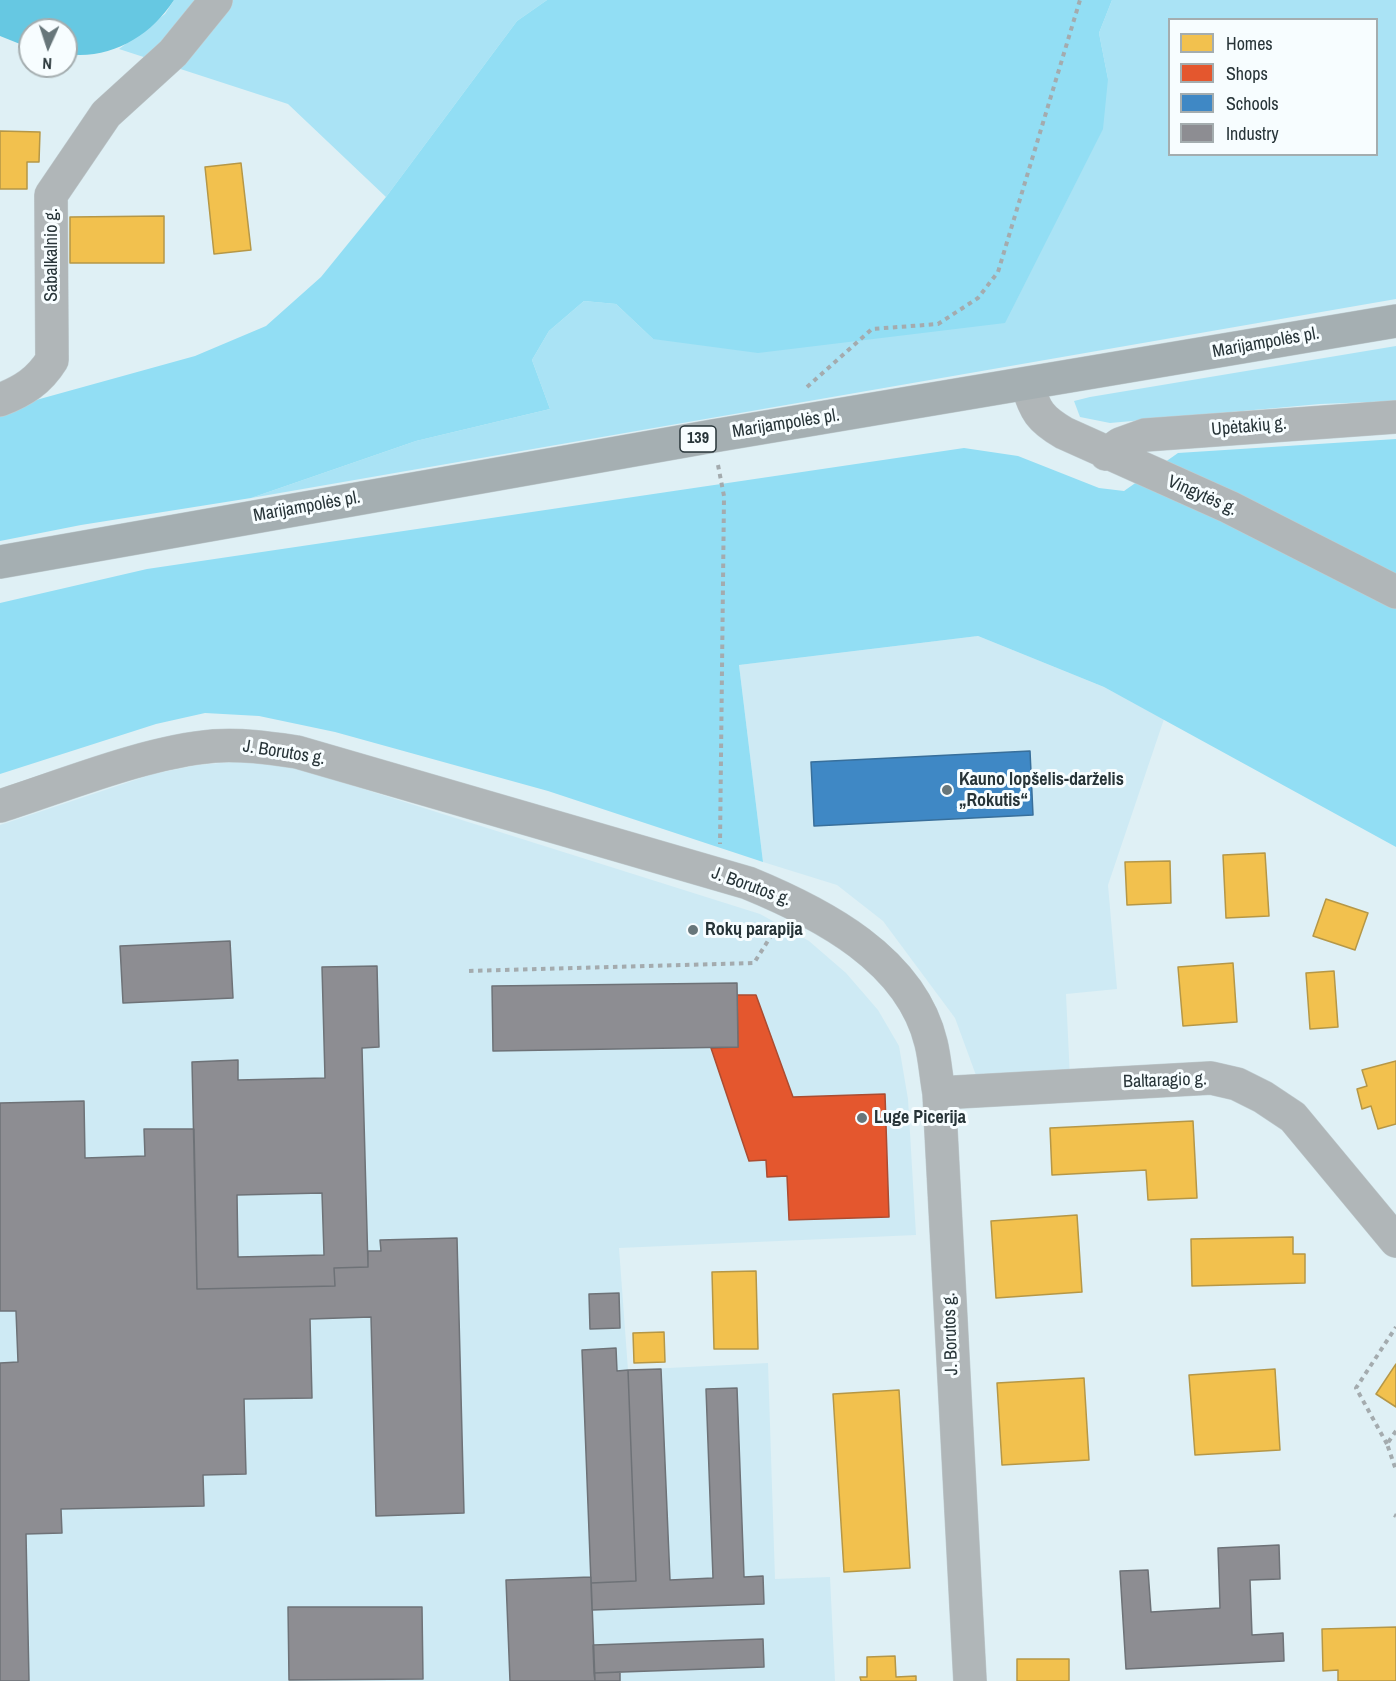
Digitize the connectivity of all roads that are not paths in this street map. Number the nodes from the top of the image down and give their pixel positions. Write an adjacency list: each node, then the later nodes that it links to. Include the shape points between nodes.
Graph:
1 (216, 0): 4 (street, Sabalkalnio g., via 173,53 106,114 51,195 52,360 42,376)
2 (1396, 321): 3 (main road, Marijampolės pl. / 139)
3 (1027, 384): 6 (street, Vingytės g., via 1032,404 1043,421); 7 (main road, Marijampolės pl. / 139)
4 (0, 400)
5 (1396, 417): 6 (street, Upėtakių g., via 1145,435)
6 (1106, 454): 8 (street, Vingytės g., via 1228,507)
7 (0, 562)
8 (1396, 592)
9 (0, 807): 10 (street, J. Borutos g., via 170,754 213,746 250,745 348,764 748,883 793,901 846,932 875,956 918,1009 931,1042)
10 (939, 1093): 11 (street, Baltaragio g., via 1211,1078 1237,1084 1293,1117); 12 (street, J. Borutos g.)
11 (1396, 1241)
12 (970, 1681)

